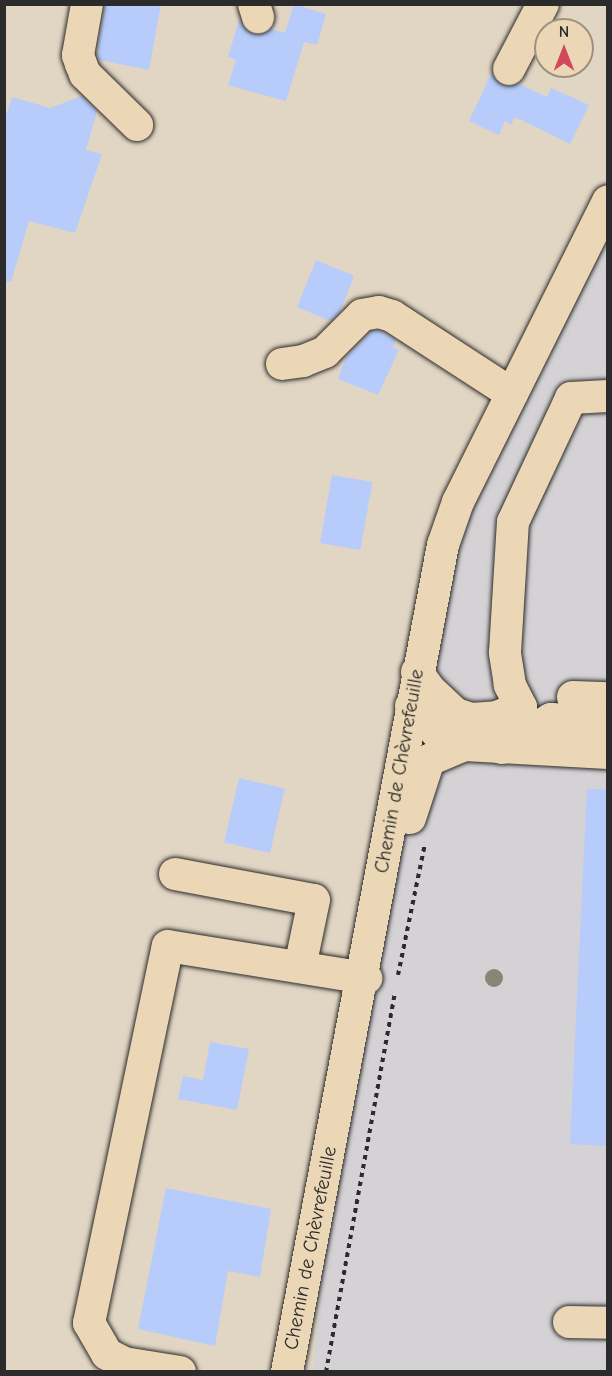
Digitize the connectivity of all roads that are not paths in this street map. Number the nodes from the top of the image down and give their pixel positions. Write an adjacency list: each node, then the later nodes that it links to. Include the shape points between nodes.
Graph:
1 (87, 4): 4 (street, via 78,55 85,74)
2 (543, 4): 3 (street)
3 (509, 69)
4 (137, 125)
5 (608, 201): 7 (street, Chemin de Chèvrefeuille)
6 (282, 364): 7 (street, via 325,352 362,315 379,312 392,316)
7 (512, 394): 9 (street, Chemin de Chèvrefeuille, via 448,527)
8 (608, 396): 9 (street, via 571,398 513,522 505,652 510,685 521,707 497,717 471,719 456,714)
9 (417, 672): 12 (street, Chemin de Chèvrefeuille)
10 (573, 697): 11 (street)
11 (608, 698)
12 (411, 706): 14 (street, via 440,736); 19 (street, Chemin de Chèvrefeuille)
13 (608, 722): 15 (street, via 551,719)
14 (465, 745): 15 (street); 19 (street, via 438,753 422,774)
15 (502, 748): 16 (street)
16 (608, 753)
17 (175, 874): 18 (street, via 314,900)
18 (300, 967): 19 (street); 22 (street, via 168,946 89,1323 107,1354 124,1363)
19 (364, 977): 23 (street, Chemin de Chèvrefeuille)
20 (569, 1322): 21 (street)
21 (608, 1323)
22 (180, 1371)
23 (287, 1371)

